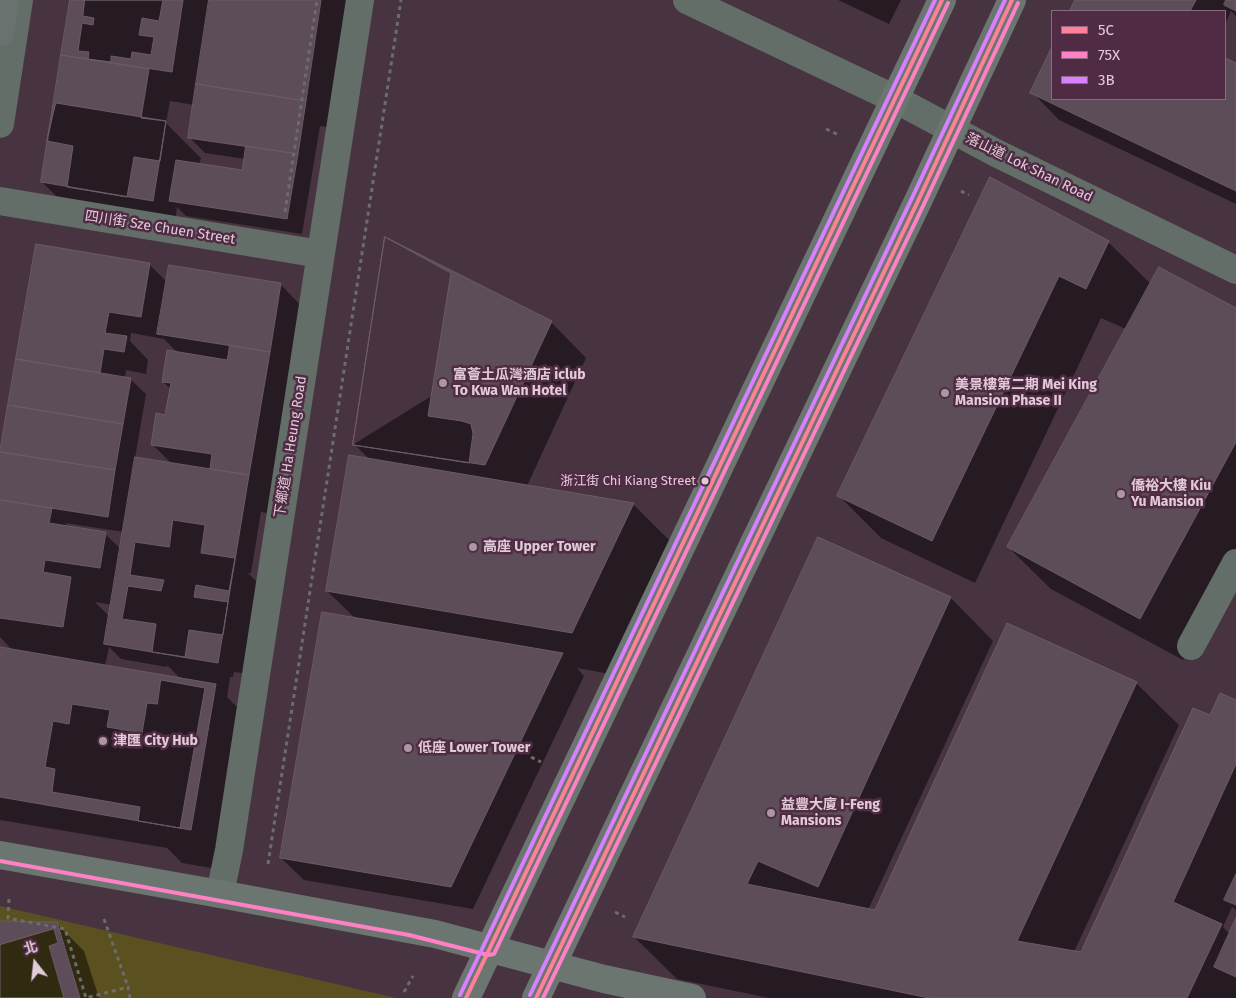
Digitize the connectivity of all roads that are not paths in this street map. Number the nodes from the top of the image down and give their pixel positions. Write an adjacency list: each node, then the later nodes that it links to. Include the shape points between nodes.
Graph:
1 (5, 0): 8 (highway)
2 (20, 0): 10 (street)
3 (360, 0): 14 (street, 下鄉道 Ha Heung Road)
4 (687, 0): 7 (street, 落山道 Lok Shan Road)
5 (942, 0): 9 (main road)
6 (1012, 0): 11 (main road)
7 (718, 7): 9 (street, 落山道 Lok Shan Road)
8 (0, 32)
9 (894, 99): 11 (street, 落山道 Lok Shan Road); 20 (main road)
10 (0, 124)
11 (952, 130): 13 (street, 落山道 Lok Shan Road); 21 (main road)
12 (0, 201): 14 (street, 四川街 Sze Chuen Street)
13 (1223, 253): 15 (street, 落山道 Lok Shan Road)
14 (320, 254): 19 (street, 下鄉道 Ha Heung Road)
15 (1236, 270)
16 (1236, 563): 17 (street)
17 (1191, 646)
18 (0, 855): 19 (main road)
19 (220, 894): 20 (main road, via 435,934)
20 (490, 949): 21 (main road); 22 (main road)
21 (552, 965): 23 (main road); 24 (main road)
22 (466, 998)
23 (536, 998)
24 (692, 998)

